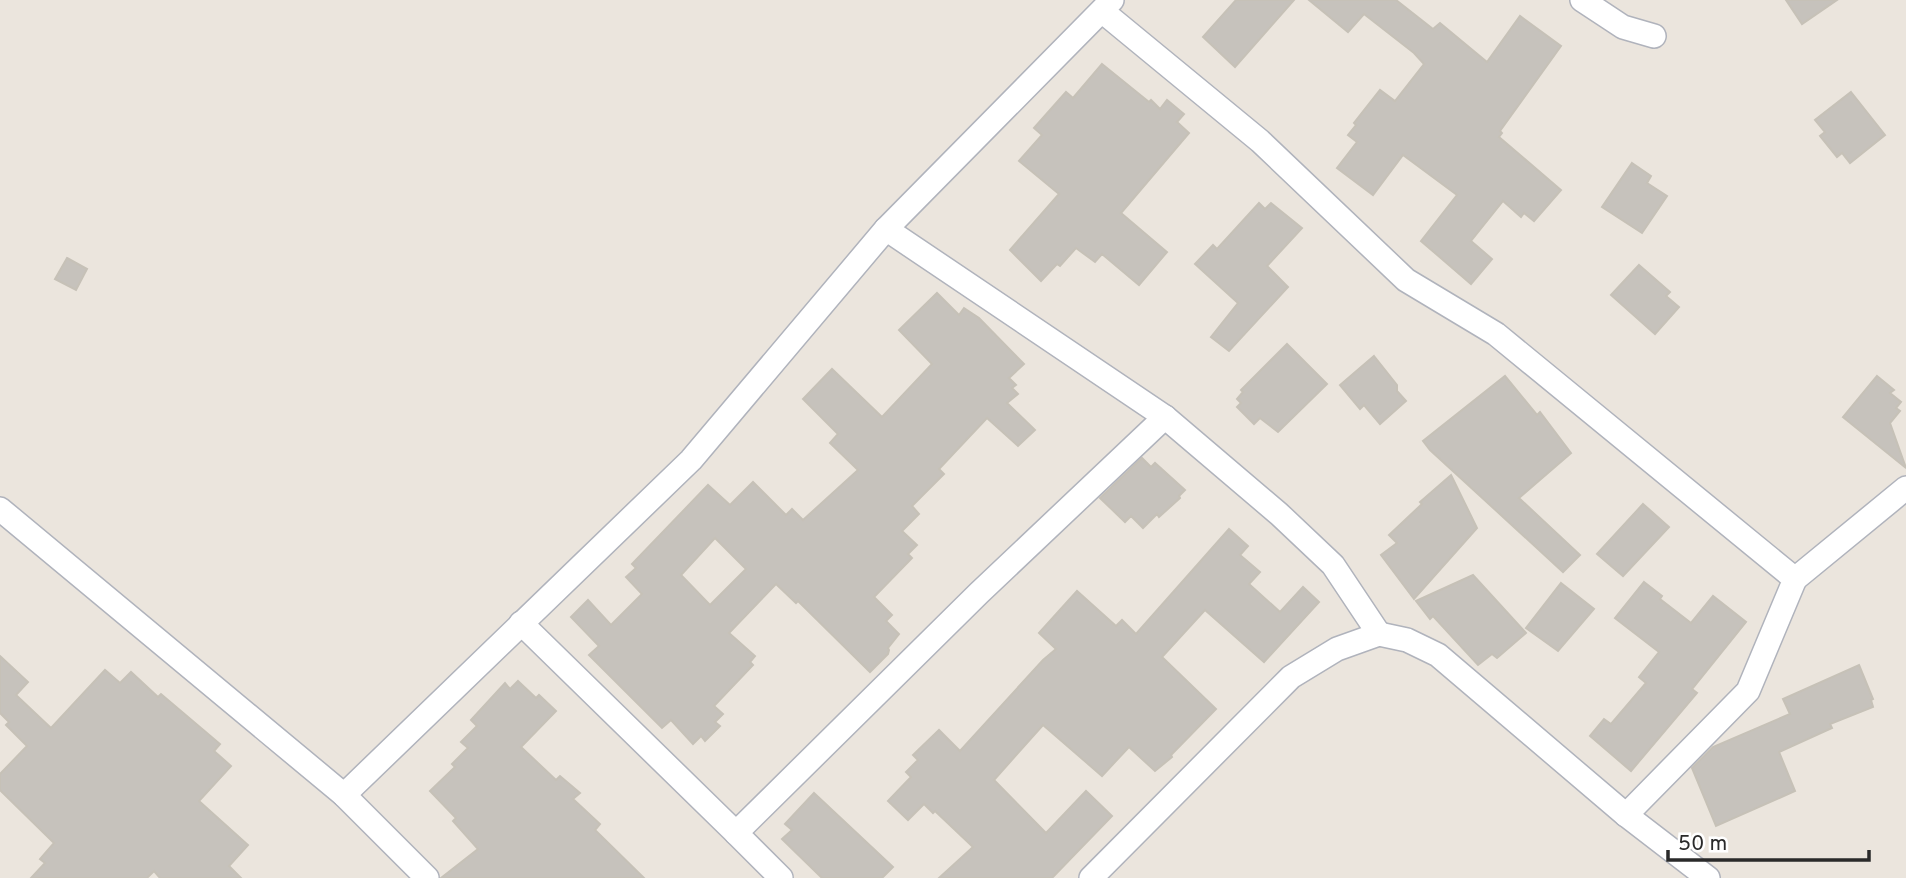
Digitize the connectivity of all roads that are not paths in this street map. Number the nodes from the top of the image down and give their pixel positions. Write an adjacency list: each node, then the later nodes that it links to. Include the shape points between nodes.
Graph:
1 (1583, 0): 3 (street, via 1623,27)
2 (1107, 6): 4 (street); 8 (street, via 1260,141 1406,280 1496,334)
3 (1654, 36)
4 (886, 229): 5 (street); 9 (street, via 691,460)
5 (1165, 417): 10 (street, via 1333,565); 13 (street)
6 (1906, 488): 8 (street)
7 (0, 509): 11 (street)
8 (1795, 579): 12 (street, via 1748,691)
9 (521, 623): 11 (street); 13 (street)
10 (1380, 634): 12 (street, via 1407,640 1438,655); 16 (street, via 1337,649 1291,677)
11 (344, 795): 14 (street)
12 (1626, 815): 17 (street)
13 (736, 833): 15 (street)
14 (427, 878)
15 (781, 878)
16 (1091, 878)
17 (1708, 878)

